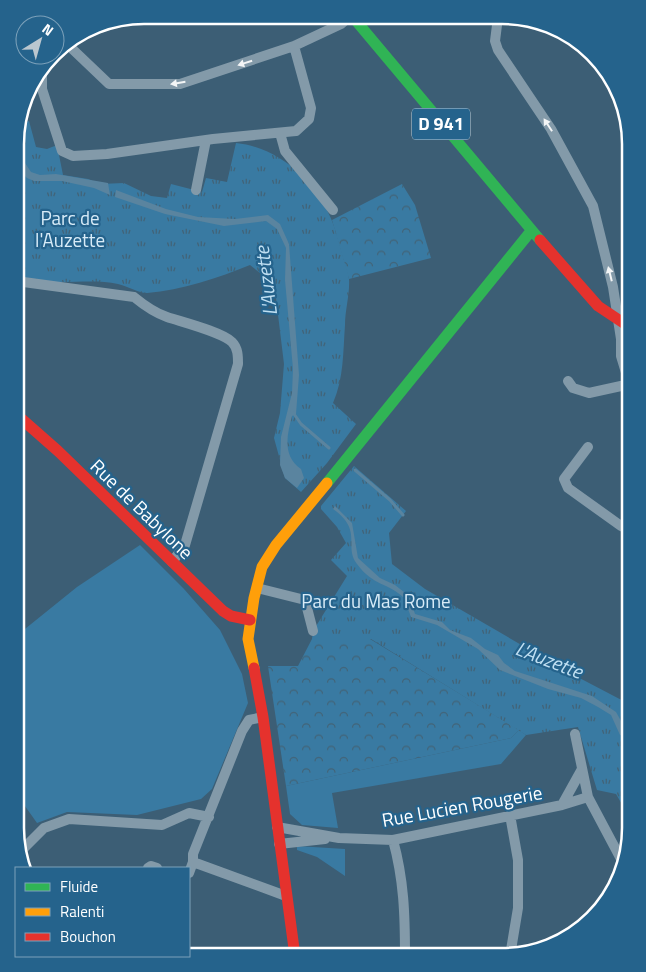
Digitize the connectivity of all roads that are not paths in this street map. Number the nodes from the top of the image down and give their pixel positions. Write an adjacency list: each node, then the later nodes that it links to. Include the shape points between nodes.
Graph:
1 (340, 24): 4 (street)
2 (358, 24): 11 (main road, D 941)
3 (497, 24): 13 (street, one-way to 3, via 594,206 551,129 498,50 495,41)
4 (294, 46): 5 (street, one-way to 5, via 180,84 119,85 106,82); 7 (street, via 311,108 309,119 296,131)
5 (71, 48)
6 (42, 80): 8 (street, via 59,143 66,154 107,154)
7 (280, 133): 8 (street); 10 (street, via 285,150)
8 (206, 140): 9 (street)
9 (196, 190)
10 (333, 210)
11 (531, 231): 13 (main road, D 941, via 598,306); 22 (main road, via 276,545 262,567)
12 (24, 282): 21 (street, via 134,298 165,316 232,342 237,351 238,364 185,545)
13 (619, 321): 14 (main road, D 941); 15 (street)
14 (622, 323)
15 (622, 359)
16 (568, 381): 17 (street, via 573,388 589,392)
17 (622, 388)
18 (24, 421): 21 (main road, Rue de Babylone)
19 (588, 447): 20 (street, via 564,479 568,488)
20 (622, 524)
21 (172, 562): 23 (main road, Rue de Babylone, via 222,611)
22 (257, 588): 23 (main road); 24 (street, via 304,600)
23 (250, 620): 25 (main road, via 248,638)
24 (313, 630)
25 (263, 717): 31 (street, via 249,720 242,731); 32 (main road)
26 (575, 734): 27 (street)
27 (582, 769): 28 (street); 29 (street, Rue Lucien Rougerie)
28 (588, 797): 29 (street, Rue Lucien Rougerie); 37 (street)
29 (562, 805): 30 (street, Rue Lucien Rougerie)
30 (510, 815): 34 (street, Rue Lucien Rougerie); 43 (street, via 518,860 518,908)
31 (209, 817): 36 (street, via 188,813 162,825 69,819 44,828); 38 (street, via 194,854)
32 (277, 827): 33 (street, Rue Lucien Rougerie); 35 (main road)
33 (339, 838): 34 (street, Rue Lucien Rougerie); 35 (street, Rue Lucien Rougerie)
34 (392, 840): 42 (street, via 402,872)
35 (279, 844): 40 (main road)
36 (25, 847)
37 (619, 855)
38 (194, 862): 39 (street); 40 (street)
39 (190, 871)
40 (286, 896): 41 (main road)
41 (293, 948)
42 (404, 948)
43 (511, 948)

